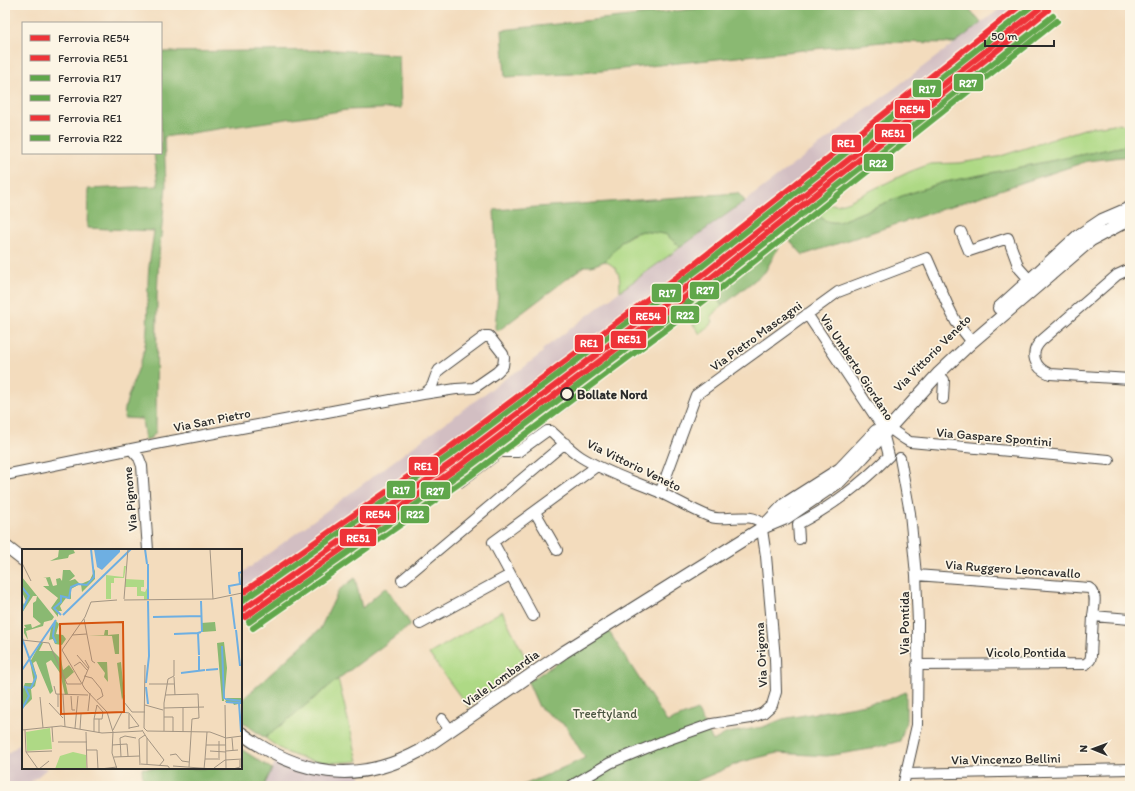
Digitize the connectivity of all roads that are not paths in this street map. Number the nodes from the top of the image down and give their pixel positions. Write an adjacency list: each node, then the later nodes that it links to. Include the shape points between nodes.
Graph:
1 (1130, 208): 5 (street, Via Vittorio Veneto, via 1102,220 1078,236)
2 (1130, 219): 5 (street, Via Vittorio Veneto, via 1091,240)
3 (961, 232): 5 (street, via 969,251 1008,238 1019,268)
4 (1130, 269): 9 (street, via 1117,275 1041,341 1034,352 1038,366 1050,374)
5 (1033, 284): 7 (street, Via Vittorio Veneto)
6 (807, 314): 7 (street, Via Pietro Mascagni, via 838,292 927,258 956,322); 12 (street, Via Umberto Giordano); 20 (street, Via Pietro Mascagni, via 696,395)
7 (970, 339): 8 (street, Via Vittorio Veneto); 12 (street, Via Vittorio Veneto, via 930,372)
8 (938, 374): 11 (street, via 944,380); 12 (street, Via Vittorio Veneto)
9 (1130, 379)
10 (423, 394): 10 (street, Via San Pietro, via 474,388 497,372 504,362 503,354 489,336 485,336 439,370 432,387); 14 (street, Via San Pietro)
11 (943, 399)
12 (885, 429): 16 (street, Via Gaspare Spontini, via 910,442); 22 (street, Via Vittorio Veneto, via 845,476 829,489 786,518); 23 (street, via 889,456 852,491 798,524)
13 (565, 444): 17 (street, Via Vittorio Veneto); 19 (street, Via Vittorio Veneto, via 551,430 547,431 518,452 500,452); 30 (street, via 472,518)
14 (131, 449): 18 (street, Via San Pietro); 25 (street, Via Pignone, via 142,466)
15 (900, 458): 29 (street, Via Pontida, via 910,513)
16 (1109, 460)
17 (597, 466): 20 (street, Via Vittorio Veneto); 21 (street)
18 (5, 475)
19 (460, 482)
20 (660, 493): 22 (street, Via Vittorio Veneto, via 714,518 758,519)
21 (534, 512): 26 (street); 28 (street, via 494,542)
22 (762, 528): 37 (street, Viale Lombardia, via 564,652); 41 (street, Via Origona, via 776,675 776,692 772,705 763,713 751,718 712,724 661,742 610,763)
23 (799, 539)
24 (5, 546): 27 (street)
25 (148, 549)
26 (557, 550)
27 (22, 559)
28 (510, 575): 31 (street); 34 (street)
29 (916, 575): 32 (street, Via Ruggero Leoncavallo, via 1089,588 1094,594); 35 (street, Via Pontida)
30 (402, 580)
31 (533, 616)
32 (1094, 616): 33 (street); 35 (street, Vicolo Pontida, via 1091,656 1086,664)
33 (1130, 619)
34 (420, 624)
35 (917, 665): 40 (street, Via Pontida, via 917,725)
36 (442, 719): 37 (street)
37 (450, 730): 38 (street, Viale Lombardia, via 405,759 375,769 339,772 293,762 264,749)
38 (242, 734)
39 (1130, 769): 40 (street, Via Vincenzo Bellini)
40 (906, 774): 42 (street, Via Pontida)
41 (571, 786)
42 (903, 786)

